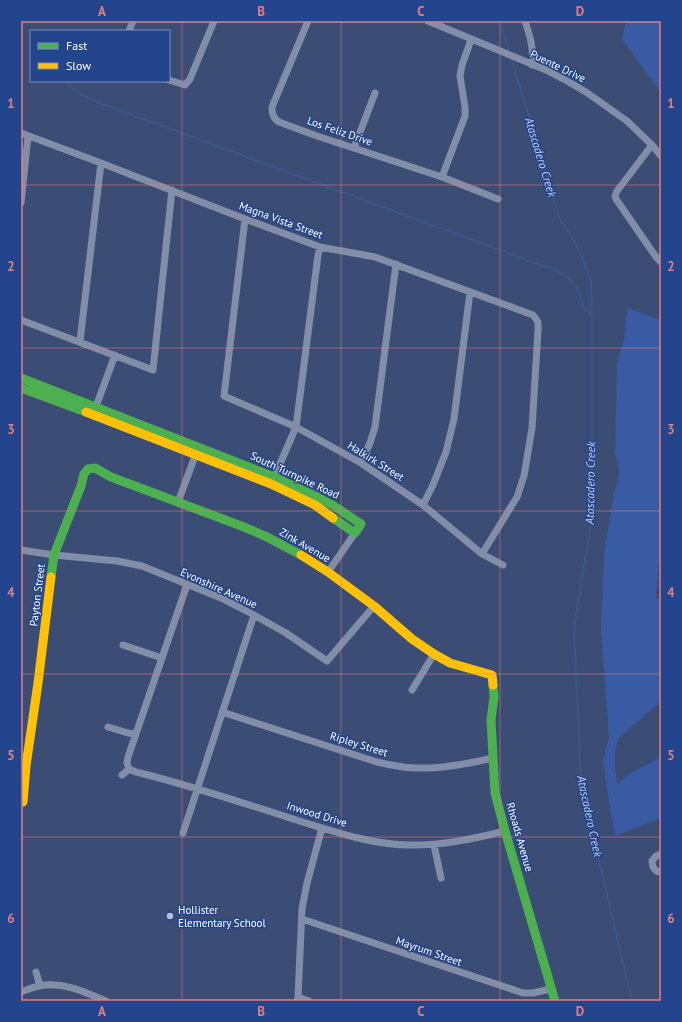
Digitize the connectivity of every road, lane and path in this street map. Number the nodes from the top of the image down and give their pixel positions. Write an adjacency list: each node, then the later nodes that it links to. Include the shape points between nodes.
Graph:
1 (214, 21): 7 (street, via 186,88)
2 (308, 21): 9 (street, via 272,107)
3 (428, 21): 5 (street, Puente Drive)
4 (525, 21): 6 (street, via 531,38)
5 (471, 40): 6 (street, Puente Drive); 16 (street, via 460,76 465,116)
6 (532, 65): 12 (street, Puente Drive, via 586,92 627,121)
7 (170, 80)
8 (375, 93): 13 (street)
9 (272, 113): 10 (street); 13 (street, Los Feliz Drive, via 279,122)
10 (264, 117)
11 (25, 134): 15 (street, Magna Vista Street); 19 (street)
12 (652, 145): 14 (street, Puente Drive); 22 (street, via 615,196)
13 (354, 148): 16 (street, Los Feliz Drive)
14 (661, 156)
15 (101, 163): 17 (street, Magna Vista Street); 26 (street)
16 (442, 177): 18 (street, Los Feliz Drive)
17 (172, 190): 20 (street, Magna Vista Street); 27 (street, via 152,370)
18 (498, 199)
19 (21, 203)
20 (245, 219): 21 (street, Magna Vista Street); 31 (street, Halkirk Street, via 224,396)
21 (320, 247): 23 (street, Magna Vista Street, via 375,257); 31 (street)
22 (661, 262)
23 (396, 264): 24 (street, Magna Vista Street); 33 (street, via 375,427)
24 (470, 292): 37 (street, via 454,419 446,452); 40 (street, Magna Vista Street, via 533,315 538,322 532,428 524,476 517,497)
25 (21, 320): 26 (street)
26 (80, 341): 27 (street)
27 (115, 355): 30 (street)
28 (21, 378): 30 (street, South Turnpike Road)
29 (21, 388): 30 (street, South Turnpike Road)
30 (95, 411): 32 (street, South Turnpike Road)
31 (296, 427): 33 (street, Halkirk Street); 35 (street)
32 (197, 451): 35 (street, South Turnpike Road); 36 (street)
33 (361, 463): 37 (street, Halkirk Street)
34 (88, 469): 36 (street, Zink Avenue, via 95,468 110,477); 41 (street, Payton Street)
35 (273, 480): 38 (street, South Turnpike Road, via 328,503 361,524)
36 (178, 502): 43 (street, Zink Avenue, via 267,537)
37 (423, 505): 40 (street, Halkirk Street)
38 (355, 533): 43 (street)
39 (21, 550): 41 (street, Evonshire Avenue)
40 (482, 554): 42 (street, Halkirk Street)
41 (54, 555): 44 (street, Evonshire Avenue, via 142,566); 56 (street, Payton Street, via 38,683)
42 (504, 565)
43 (328, 572): 45 (street, Zink Avenue)
44 (187, 585): 46 (street, Evonshire Avenue); 49 (street)
45 (374, 606): 46 (street, Evonshire Avenue, via 327,664 286,633); 48 (street, Zink Avenue, via 412,639)
46 (254, 614): 52 (street)
47 (123, 645): 49 (street)
48 (434, 654): 50 (street, Zink Avenue, via 450,663); 51 (street)
49 (162, 658): 54 (street)
50 (492, 675): 55 (street, Rhoads Avenue)
51 (412, 690)
52 (222, 712): 55 (street, Ripley Street, via 393,765 431,768); 59 (street)
53 (108, 727): 54 (street)
54 (136, 734): 57 (street, via 128,757)
55 (493, 758): 62 (street, Rhoads Avenue, via 496,793)
56 (23, 766): 60 (street, Payton Street)
57 (128, 768): 58 (street); 59 (street, Inwood Drive)
58 (122, 775)
59 (197, 788): 61 (street, Inwood Drive); 63 (street)
60 (24, 802)
61 (322, 828): 64 (street, Inwood Drive, via 373,842 406,846); 68 (street, via 307,883)
62 (505, 831): 64 (street, Inwood Drive); 71 (street, Rhoads Avenue)
63 (183, 833)
64 (434, 845): 67 (street)
65 (661, 854): 66 (street, via 652,861 653,868)
66 (661, 872)
67 (441, 878)
68 (302, 919): 71 (street, Mayrum Street, via 524,993); 73 (street)
69 (36, 972): 70 (street)
70 (40, 986): 72 (street); 74 (street, via 67,986)
71 (551, 989): 76 (street, Rhoads Avenue)
72 (21, 992)
73 (298, 999): 75 (street)
74 (106, 1001)
75 (309, 1001)
76 (554, 1001)

